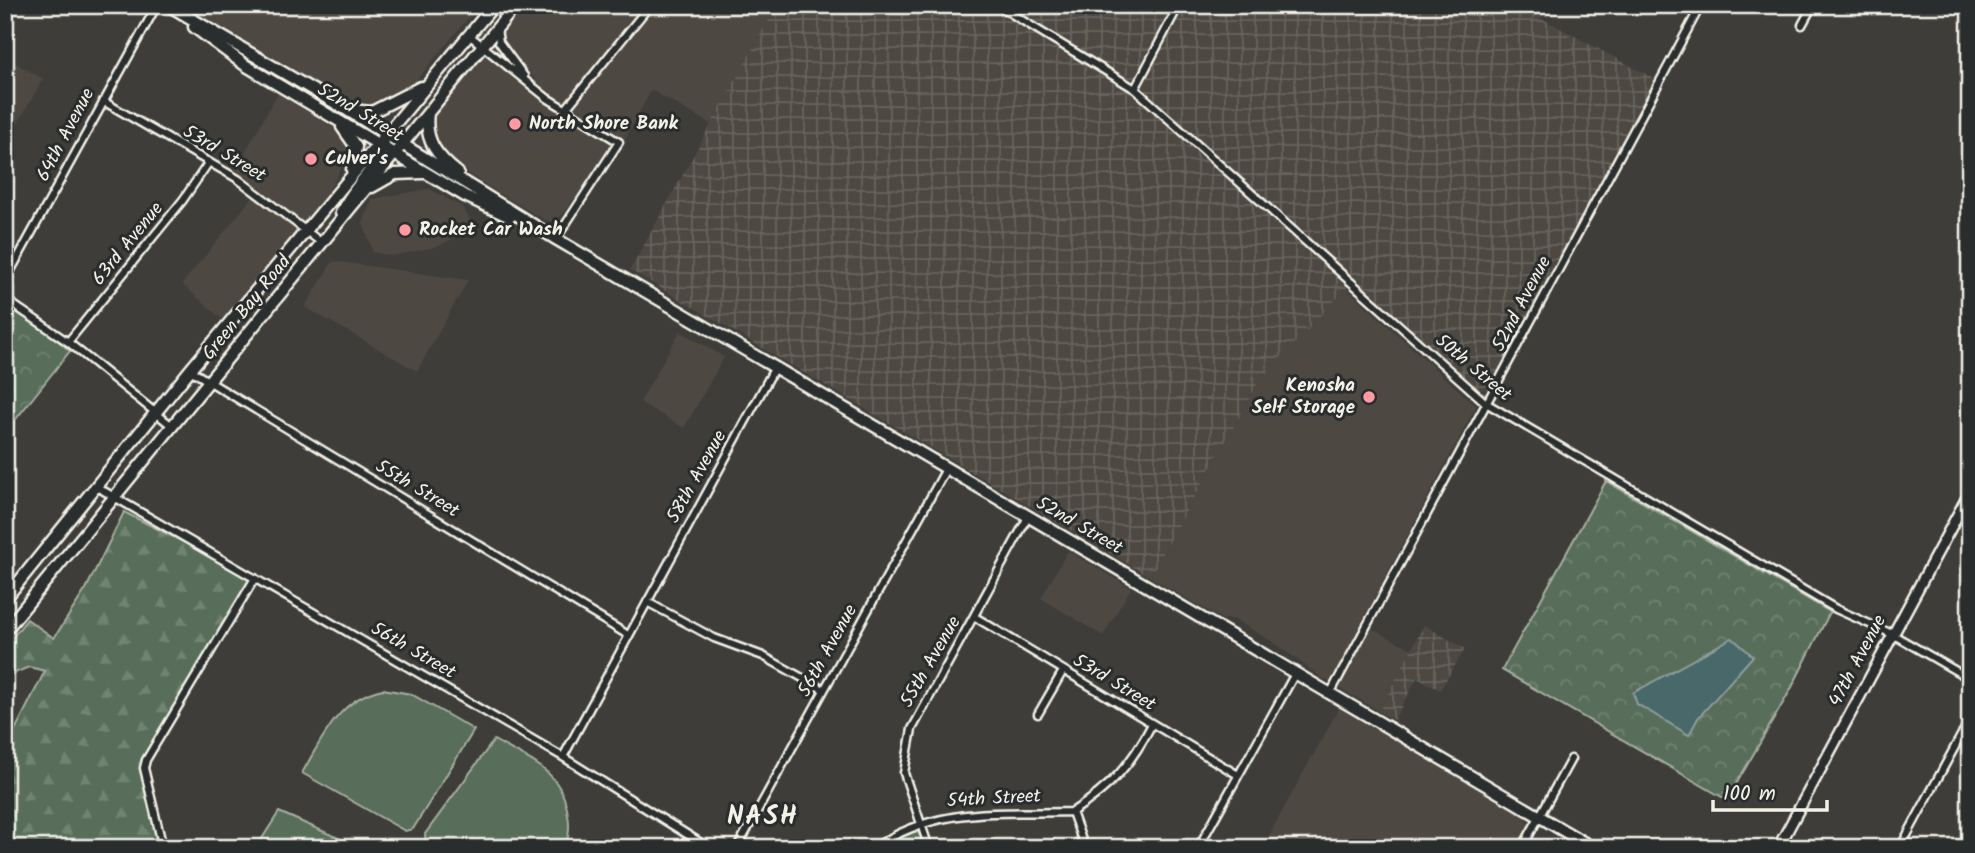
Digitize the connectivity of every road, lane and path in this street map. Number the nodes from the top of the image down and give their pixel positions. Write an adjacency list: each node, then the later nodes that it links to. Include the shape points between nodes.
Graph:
1 (157, 5): 19 (street, 64th Avenue)
2 (167, 5): 20 (main road, 52nd Street); 23 (main road, 52nd Street, via 237,60)
3 (494, 5): 14 (main road)
4 (516, 5): 13 (main road, Green Bay Road)
5 (650, 5): 21 (street)
6 (997, 5): 18 (street, 50th Street)
7 (1179, 5): 18 (street)
8 (1701, 5): 43 (street, 52nd Avenue)
9 (1813, 5): 12 (street)
10 (1965, 5): 11 (street)
11 (1970, 8)
12 (1802, 25)
13 (497, 29): 15 (main road, Green Bay Road); 16 (street, via 504,51)
14 (469, 35): 15 (street); 17 (main road)
15 (483, 46): 16 (street); 22 (main road, Green Bay Road)
16 (527, 80): 21 (street)
17 (430, 81): 20 (main road, via 372,112); 24 (main road)
18 (1135, 89): 43 (street, 50th Street)
19 (103, 100): 28 (street, 53rd Street); 37 (street, 64th Avenue)
20 (347, 110): 24 (main road, 52nd Street)
21 (565, 110): 35 (street, via 619,142)
22 (428, 113): 26 (main road, Green Bay Road); 32 (main road, via 428,137 438,157)
23 (335, 118): 25 (main road, 52nd Street); 30 (main road, via 356,147)
24 (385, 134): 25 (main road); 26 (main road, 52nd Street)
25 (381, 145): 27 (main road, 52nd Street); 30 (main road, Green Bay Road); 33 (main road, via 348,196)
26 (402, 145): 27 (main road, Green Bay Road); 32 (main road, 52nd Street)
27 (394, 153): 29 (main road, 52nd Street); 31 (main road, Green Bay Road)
28 (209, 162): 34 (street, 53rd Street); 39 (street, 63rd Avenue)
29 (428, 174): 31 (main road, via 395,174); 35 (main road, 52nd Street)
30 (350, 176): 34 (main road, Green Bay Road)
31 (360, 196): 33 (main road, Green Bay Road)
32 (491, 199): 35 (main road, 52nd Street)
33 (335, 227): 36 (main road, Green Bay Road)
34 (307, 231): 36 (street, 53rd Street); 41 (main road, Green Bay Road)
35 (551, 237): 40 (main road, 52nd Street)
36 (322, 243): 42 (main road, Green Bay Road)
37 (5, 281)
38 (5, 299): 39 (street)
39 (68, 342): 44 (street)
40 (775, 367): 46 (main road, 52nd Street); 53 (street, 58th Avenue)
41 (190, 370): 42 (street, 55th Street); 44 (main road, Green Bay Road)
42 (210, 382): 45 (main road, Green Bay Road); 57 (street, 55th Street)
43 (1486, 403): 56 (street, 50th Street, via 1836,609); 62 (street, 52nd Avenue)
44 (155, 413): 45 (street); 47 (main road, Green Bay Road)
45 (173, 426): 49 (main road, Green Bay Road)
46 (946, 468): 50 (main road, 52nd Street); 61 (street, 56th Avenue)
47 (97, 487): 49 (street, 56th Street); 52 (main road, Green Bay Road)
48 (1970, 492): 56 (street, 47th Avenue)
49 (116, 498): 51 (street, 56th Street); 55 (main road, Green Bay Road)
50 (1028, 517): 54 (street, 55th Avenue); 59 (main road, 52nd Street)
51 (255, 578): 66 (street, 56th Street); 73 (street, via 146,760)
52 (5, 600)
53 (647, 602): 57 (street, 58th Avenue); 61 (street)
54 (975, 617): 58 (street, 53rd Street); 71 (street, 55th Avenue, via 912,729 904,774)
55 (5, 631)
56 (1892, 634): 60 (street); 81 (street, 47th Avenue)
57 (628, 635): 66 (street, 58th Avenue)
58 (1063, 671): 63 (street); 65 (street, 53rd Street)
59 (1296, 672): 62 (main road, 52nd Street); 68 (street)
60 (1970, 678)
61 (824, 690): 75 (street, 56th Avenue)
62 (1331, 692): 70 (main road, 52nd Street)
63 (1038, 714)
64 (1970, 719): 82 (street)
65 (1152, 724): 68 (street, 53rd Street); 69 (street, via 1137,754 1103,792)
66 (563, 757): 74 (street, 56th Street)
67 (1570, 759): 70 (street)
68 (1238, 775): 78 (street)
69 (1072, 812): 71 (street, 54th Street, via 978,813); 72 (street)
70 (1539, 817): 79 (street); 80 (main road, 52nd Street)
71 (919, 822): 76 (street); 77 (street, 55th Avenue)
72 (1083, 844)
73 (163, 848)
74 (709, 848)
75 (737, 848)
76 (874, 848)
77 (929, 848)
78 (1198, 848)
79 (1522, 848)
80 (1593, 848)
81 (1778, 848)
82 (1900, 848)

